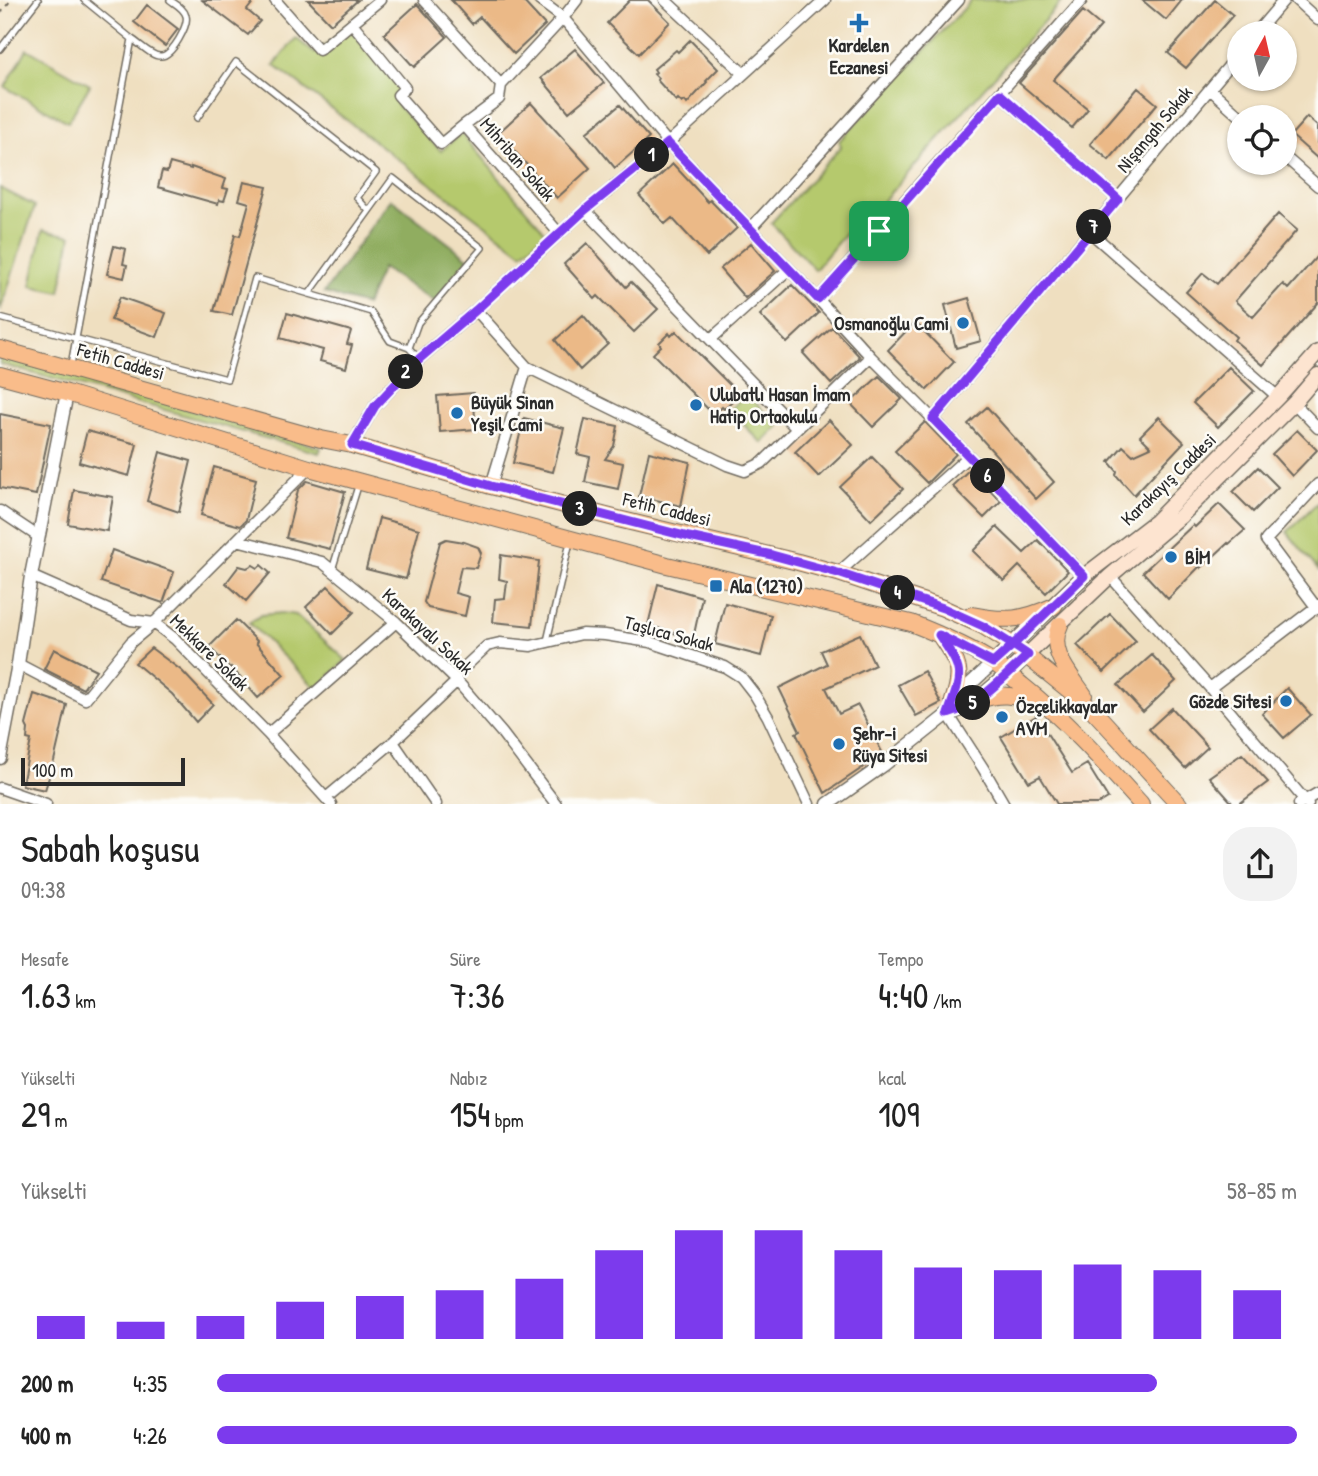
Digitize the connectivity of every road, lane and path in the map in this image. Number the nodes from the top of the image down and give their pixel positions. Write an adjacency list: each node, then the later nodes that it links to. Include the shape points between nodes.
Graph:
1 (11, 0): 16 (path)
2 (38, 0): 22 (lane)
3 (84, 0): 21 (lane)
4 (170, 0): 21 (lane, via 186,16 170,52 156,56)
5 (275, 0): 20 (street, via 319,50)
6 (380, 0): 20 (street)
7 (424, 0): 25 (street)
8 (539, 0): 17 (street)
9 (577, 0): 17 (street)
10 (665, 0): 24 (street)
11 (825, 0): 24 (street)
12 (959, 0): 37 (street)
13 (1082, 0): 27 (street)
14 (1284, 0): 19 (street)
15 (1296, 0): 18 (street)
16 (0, 14)
17 (564, 18): 25 (street); 31 (street)
18 (1318, 20)
19 (1266, 21)
20 (352, 23): 30 (street, Mihriban Sokak, via 405,88 398,95 441,144)
21 (132, 39): 45 (lane)
22 (0, 49)
23 (1227, 68): 26 (street, Nişangah Sokak)
24 (743, 73): 31 (street)
25 (501, 85): 30 (street, via 499,99)
26 (1210, 89): 28 (street); 34 (street, Nişangah Sokak)
27 (1000, 94): 34 (street); 42 (street)
28 (1228, 105)
29 (197, 118): 36 (lane, via 236,62 376,172 357,198)
30 (464, 125): 39 (street, Mihriban Sokak)
31 (668, 143): 35 (street); 37 (street)
32 (1297, 167): 33 (street)
33 (1318, 186)
34 (1118, 199): 38 (street, Nişangah Sokak)
35 (585, 210): 39 (street); 46 (street)
36 (369, 211): 41 (lane); 47 (lane, via 393,178 482,248 418,324)
37 (750, 229): 40 (street)
38 (1090, 232): 57 (street); 59 (street, Nişangah Sokak)
39 (559, 233): 43 (street)
40 (789, 269): 42 (street); 46 (street)
41 (309, 294): 45 (lane, via 255,278 227,379); 47 (lane, via 371,312 390,341)
42 (818, 299): 50 (street)
43 (476, 310): 51 (street); 52 (street)
44 (0, 318): 45 (lane)
45 (76, 339): 53 (lane)
46 (711, 339): 61 (street)
47 (409, 348): 51 (lane)
48 (0, 349): 53 (main road, Fetih Caddesi)
49 (1318, 352): 57 (main road, Karakayış Caddesi)
50 (871, 357): 59 (street); 61 (street)
51 (419, 359): 62 (street, via 375,406)
52 (527, 367): 61 (street, via 745,471 762,463); 67 (street)
53 (71, 369): 62 (main road, Fetih Caddesi)
54 (0, 375): 56 (main road)
55 (1318, 375): 58 (main road, Karakayış Caddesi)
56 (67, 393): 64 (main road); 69 (street)
57 (1278, 397): 75 (main road, Karakayış Caddesi, via 1156,521)
58 (1294, 403): 60 (street); 76 (main road, Karakayış Caddesi, via 1180,517)
59 (933, 419): 63 (street)
60 (1318, 428)
61 (797, 429)
62 (352, 445): 67 (main road, Fetih Caddesi)
63 (969, 456): 73 (street); 75 (street)
64 (309, 467): 65 (main road); 71 (street)
65 (359, 481): 70 (main road); 72 (lane)
66 (1318, 484): 78 (street, via 1266,540)
67 (491, 486): 73 (main road, Fetih Caddesi)
68 (0, 511): 69 (street)
69 (39, 537): 74 (street)
70 (571, 538): 83 (main road, via 911,623); 84 (lane)
71 (237, 540): 72 (street, Karakayalı Sokak, via 322,562); 81 (street)
72 (332, 570): 80 (street, Karakayalı Sokak)
73 (838, 573): 79 (main road, Fetih Caddesi)
74 (31, 576): 81 (street, Mekkare Sokak, via 131,620); 88 (street)
75 (1084, 576): 77 (main road, Karakayış Caddesi)
76 (1110, 576): 82 (main road, Karakayış Caddesi); 91 (street)
77 (1054, 606): 79 (main road, via 1006,620); 85 (main road, Karakayış Caddesi)
78 (1317, 607): 91 (street)
79 (943, 608): 85 (main road, Fetih Caddesi)
80 (396, 622): 90 (street, Karakayalı Sokak); 96 (street)
81 (154, 623): 88 (street, via 131,642 85,699); 96 (street, Mekkare Sokak)
82 (1060, 625): 86 (main road, Karakayış Caddesi); 95 (main road, via 1056,650)
83 (939, 635): 87 (main road); 93 (main road, via 959,672)
84 (548, 642): 90 (street, Taşlıca Sokak, via 487,646); 106 (street, Taşlıca Sokak, via 582,634 629,638 725,667 741,677 755,695)
85 (1013, 645): 86 (main road, Fetih Caddesi); 87 (main road, Karakayış Caddesi)
86 (1028, 655): 89 (main road, Karakayış Caddesi); 95 (main road, Fetih Caddesi)
87 (993, 663): 89 (main road); 93 (street, Karakayış Caddesi)
88 (18, 664): 98 (street)
89 (1008, 673): 92 (street, Karakayış Caddesi); 94 (main road)
90 (456, 679): 97 (street, Taşlıca Sokak); 105 (street, Karakayalı Sokak)
91 (1210, 688): 102 (street)
92 (975, 701): 93 (street, Karakayış Caddesi, via 961,710); 94 (main road, via 1003,695)
93 (951, 707): 107 (street, Karakayış Caddesi, via 885,764); 108 (street)
94 (1049, 707): 109 (main road)
95 (1090, 707): 110 (main road, Fetih Caddesi)
96 (268, 734): 101 (street, Mekkare Sokak)
97 (393, 742): 101 (street, Taşlıca Sokak); 104 (street)
98 (0, 758)
99 (0, 788): 103 (street)
100 (1318, 793): 102 (street)
101 (329, 801)
102 (1304, 803)
103 (46, 804)
104 (436, 804)
105 (556, 804)
106 (808, 804)
107 (828, 804)
108 (1004, 804)
109 (1141, 804)
110 (1179, 804)

